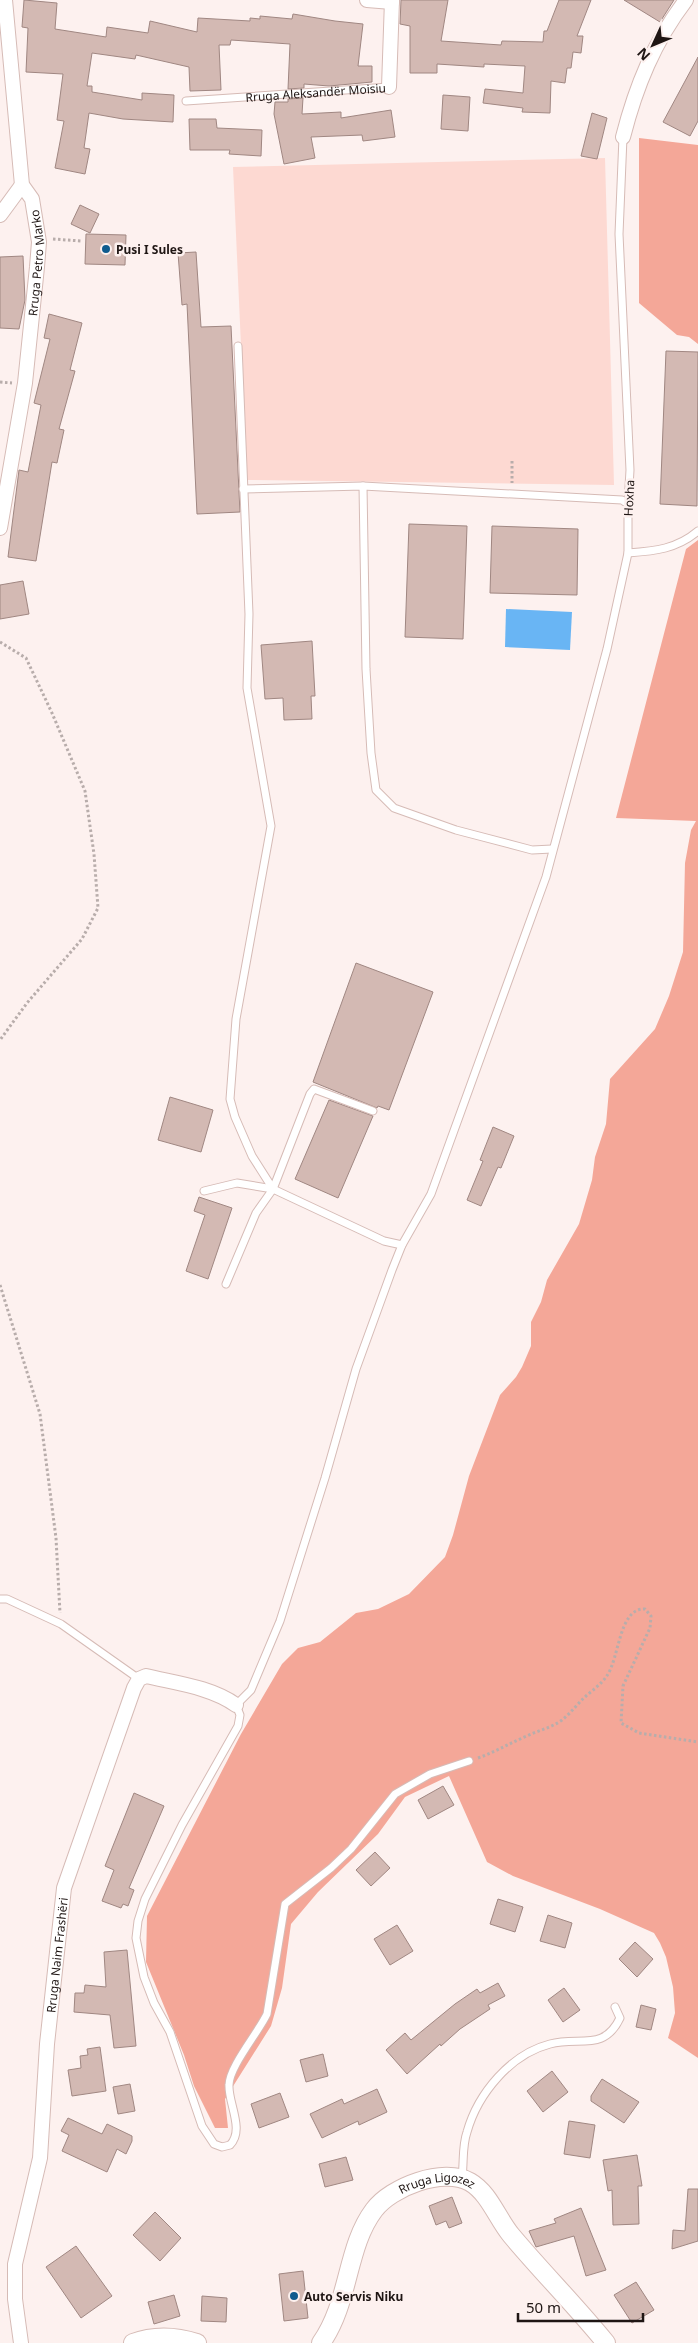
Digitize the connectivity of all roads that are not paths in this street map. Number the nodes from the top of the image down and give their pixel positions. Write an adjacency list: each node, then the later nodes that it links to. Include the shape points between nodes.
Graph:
1 (5, 0): 5 (street, Rruga Petro Marko)
2 (367, 0): 4 (street)
3 (686, 0): 8 (street, via 659,38)
4 (392, 1): 6 (street, Rruga Aleksandër Moisiu)
5 (7, 80): 9 (street, Rruga Petro Marko)
6 (389, 87): 7 (lane, Rruga Aleksandër Moisiu)
7 (186, 101)
8 (623, 136): 14 (lane, Hoxha, via 619,234 630,470)
9 (22, 185): 10 (street); 15 (street, Rruga Petro Marko, via 32,199 38,238 37,267 25,383)
10 (0, 215)
11 (238, 346): 13 (lane)
12 (363, 486): 13 (lane); 14 (lane); 18 (lane, via 366,669 376,790 394,808 456,830 532,850)
13 (243, 489): 20 (lane, via 249,614 247,688 271,826 236,1019 230,1099 252,1156)
14 (626, 500): 17 (lane, Hoxha)
15 (0, 528)
16 (698, 532): 17 (lane, via 685,542 654,551)
17 (628, 553): 18 (lane, Hoxha, via 607,649)
18 (552, 850): 22 (lane, Hoxha, via 546,877 431,1194)
19 (373, 1111): 20 (lane, via 314,1090)
20 (273, 1189): 21 (lane, via 237,1183); 22 (lane, via 384,1241); 23 (lane, via 256,1213)
21 (204, 1191)
22 (402, 1244): 26 (lane, Hoxha, via 356,1370 280,1621 251,1690)
23 (226, 1284)
24 (0, 1599): 25 (lane, via 7,1599 61,1624)
25 (139, 1679): 26 (street, via 146,1676 200,1689); 30 (street, Rruga Naim Frashëri, via 64,1888 47,2044 40,2158 15,2264 15,2299)
26 (236, 1705): 27 (lane, via 240,1714 238,1726 182,1825 150,1891 138,1921 136,1938 144,1977 170,2032 202,2126 218,2146 230,2145 237,2130 228,2084 239,2058 260,2030 267,2014 285,1904 351,1849 395,1794 430,1774)
27 (469, 1761)
28 (615, 2008): 29 (lane, via 620,2018 600,2039 594,2042 566,2041 539,2048 524,2055 492,2083 467,2130)
29 (462, 2178): 33 (street, Rruga Ligozez, via 451,2177 399,2189 374,2210 355,2252 342,2301); 34 (street, Rruga Ligozez, via 482,2192 538,2267)
30 (21, 2343)
31 (133, 2343): 32 (street, via 153,2337)
32 (197, 2343)
33 (321, 2343)
34 (606, 2343)

